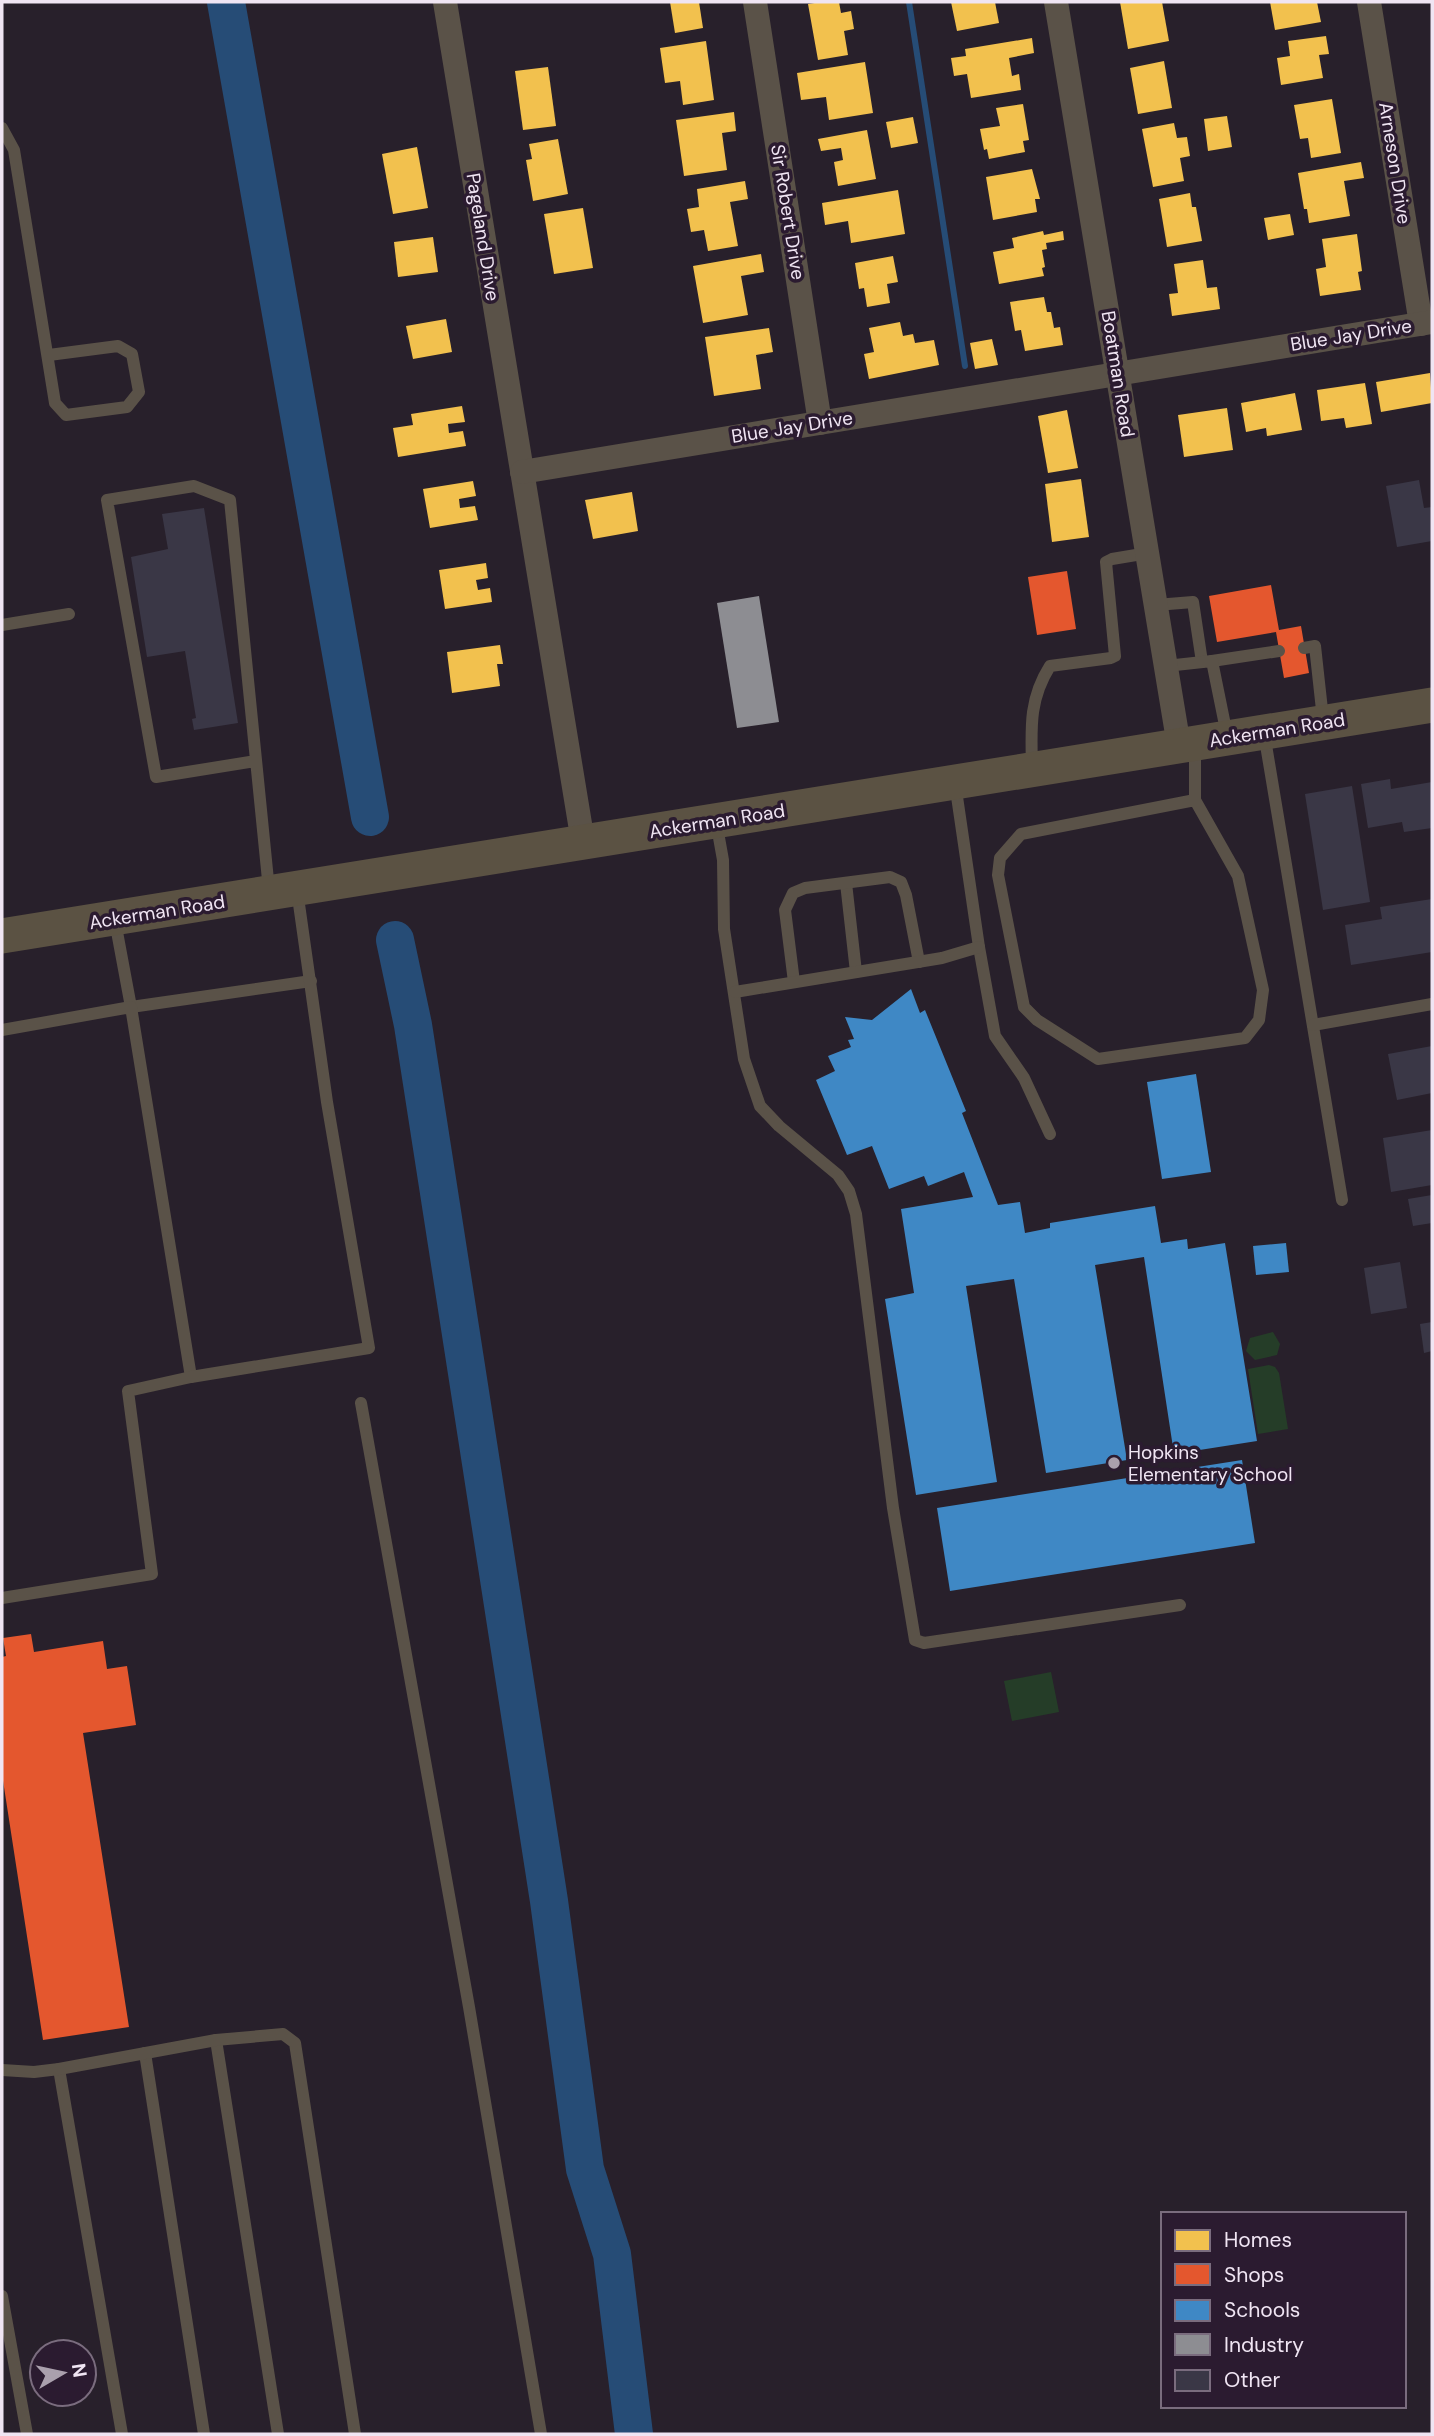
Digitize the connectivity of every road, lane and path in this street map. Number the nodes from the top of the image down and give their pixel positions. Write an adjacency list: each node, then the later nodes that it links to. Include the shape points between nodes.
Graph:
1 (445, 2): 10 (street, Pageland Drive)
2 (755, 2): 9 (street, Sir Robert Drive)
3 (1056, 2): 8 (street, Boatman Road)
4 (1369, 2): 6 (street, Arneson Drive)
5 (2, 128): 7 (lane, via 15,150)
6 (1427, 323): 8 (street, Blue Jay Drive)
7 (49, 355): 7 (lane, via 55,403 66,415 127,407 139,393 132,354 118,346)
8 (1118, 372): 9 (street, Blue Jay Drive); 11 (street, Boatman Road)
9 (820, 423): 10 (street, Blue Jay Drive)
10 (522, 472): 28 (street)
11 (1147, 553): 12 (street, Boatman Road); 24 (lane, via 1106,562 1115,656 1050,666 1040,683 1030,720)
12 (1156, 605): 17 (lane, via 1193,602); 18 (street, Boatman Road)
13 (69, 614): 14 (lane)
14 (2, 625)
15 (1304, 648): 20 (lane, via 1315,646)
16 (1279, 652): 17 (lane)
17 (1207, 661): 18 (lane); 22 (lane)
18 (1166, 666): 22 (street, Boatman Road)
19 (1432, 705): 20 (street, Ackerman Road)
20 (1323, 723): 21 (street, Ackerman Road)
21 (1264, 732): 22 (street, Ackerman Road); 41 (lane)
22 (1201, 743): 24 (street, Ackerman Road); 26 (lane)
23 (256, 761): 23 (lane, via 229,500 194,486 107,500 156,777); 30 (lane)
24 (1032, 770): 25 (street, Ackerman Road)
25 (956, 782): 27 (street, Ackerman Road); 33 (lane)
26 (1195, 800): 26 (lane, via 1238,876 1263,990 1259,1020 1245,1038 1098,1059 1024,1007 998,875 1000,858 1021,834)
27 (715, 821): 28 (street, Ackerman Road); 38 (lane, via 723,860 724,929)
28 (583, 842): 30 (street, Ackerman Road)
29 (846, 883): 34 (lane, via 890,877 901,882); 35 (lane); 37 (lane, via 793,893 785,910)
30 (284, 891): 31 (street, Ackerman Road); 36 (lane)
31 (114, 918): 32 (street, Ackerman Road); 40 (lane)
32 (2, 936)
33 (979, 947): 34 (lane); 43 (lane, via 995,1036 1024,1078)
34 (919, 962): 35 (lane)
35 (856, 972): 37 (lane)
36 (310, 981): 40 (lane); 45 (lane, via 369,1348)
37 (794, 982): 38 (lane)
38 (735, 992): 48 (lane, via 744,1059 760,1106 838,1174 856,1214 893,1508 915,1640 924,1643)
39 (1432, 1004): 41 (lane)
40 (131, 1007): 42 (lane); 45 (lane)
41 (1313, 1025): 44 (lane)
42 (2, 1030)
43 (1050, 1134)
44 (1342, 1200)
45 (191, 1377): 47 (lane, via 128,1391 152,1574)
46 (361, 1403): 59 (lane)
47 (2, 1598)
48 (1180, 1605)
49 (216, 2040): 50 (lane); 57 (lane); 58 (lane, via 283,2034 295,2043)
50 (145, 2053): 51 (lane); 56 (lane)
51 (59, 2069): 52 (lane); 55 (lane)
52 (2, 2070)
53 (2, 2297): 54 (lane)
54 (27, 2434)
55 (122, 2434)
56 (204, 2434)
57 (278, 2434)
58 (355, 2434)
59 (541, 2434)

